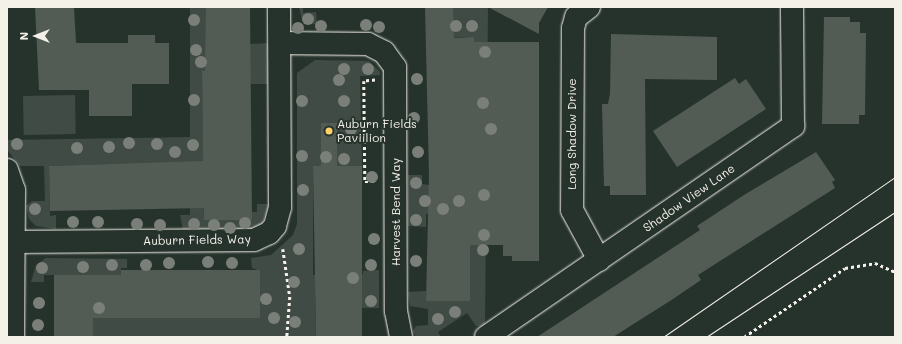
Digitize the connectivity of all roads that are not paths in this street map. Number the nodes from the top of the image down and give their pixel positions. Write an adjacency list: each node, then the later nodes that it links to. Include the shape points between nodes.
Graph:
1 (280, 7): 4 (street, Auburn Fields Way)
2 (589, 7): 7 (street, Long Shadow Drive, via 576,17 573,28 572,210)
3 (792, 7): 7 (street, Shadow View Lane, via 793,126)
4 (280, 43): 6 (street, Auburn Fields Way, via 280,206 275,226 269,233 254,240); 9 (street, Harvest Bend Way, via 368,44 384,52 395,67 396,311)
5 (7, 170): 6 (street, via 14,190)
6 (14, 242): 8 (street)
7 (599, 260): 10 (street, Shadow View Lane)
8 (13, 337)
9 (401, 337)
10 (486, 337)

